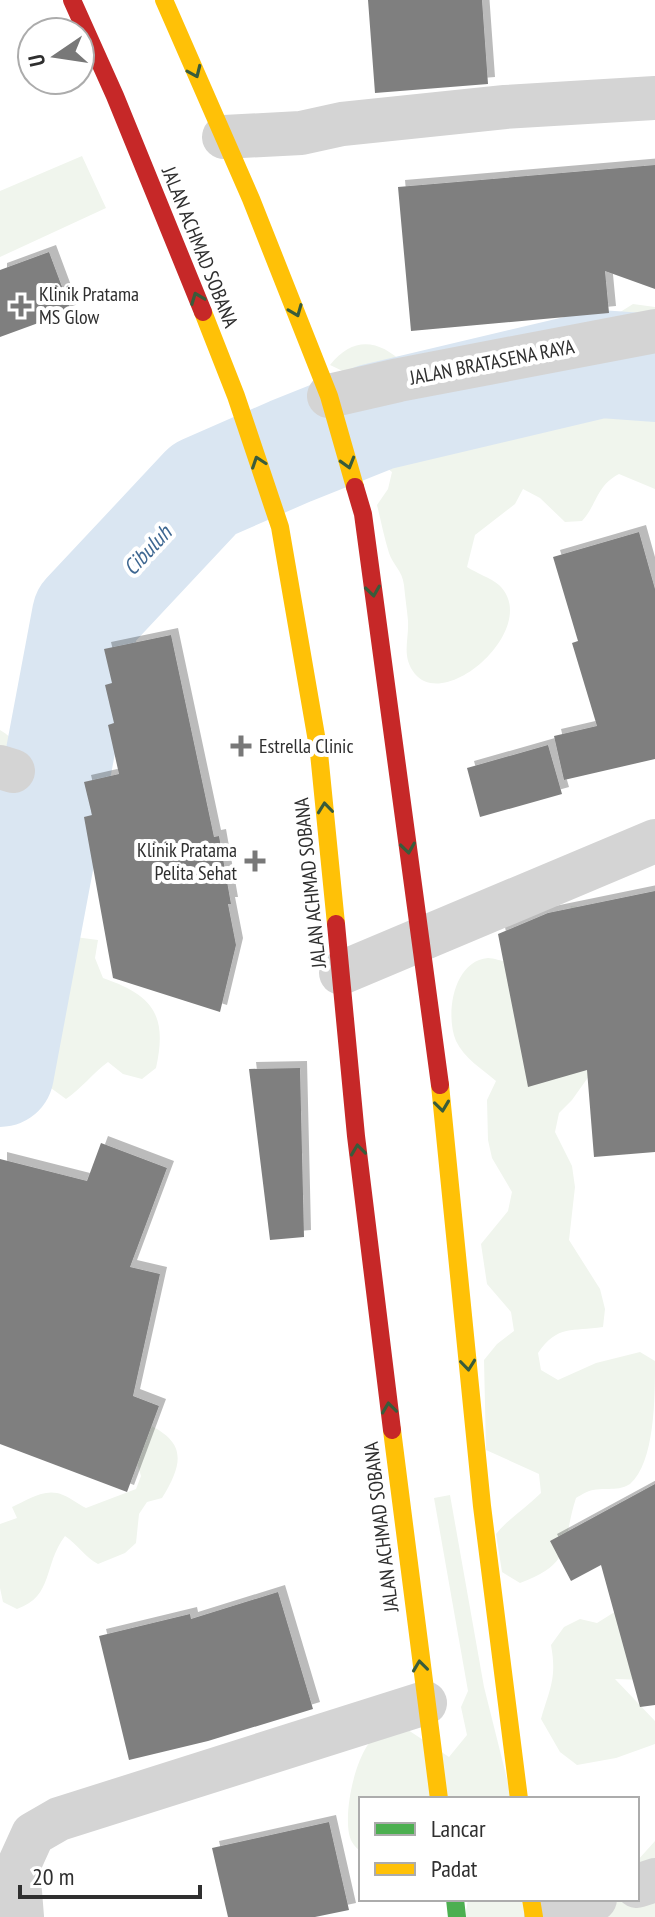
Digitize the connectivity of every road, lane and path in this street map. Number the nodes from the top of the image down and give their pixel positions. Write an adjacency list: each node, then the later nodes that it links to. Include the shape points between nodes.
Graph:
1 (72, 0): 9 (main road, JALAN ACHMAD SOBANA, one-way to 1, via 319,753 280,527 236,396)
2 (164, 0): 4 (main road, one-way to 4)
3 (655, 98): 4 (street, via 505,107 301,133)
4 (224, 137): 6 (main road, one-way to 6)
5 (655, 331): 6 (street, JALAN BRATASENA RAYA, via 399,380)
6 (332, 405): 8 (main road, one-way to 8, via 363,514)
7 (655, 841): 8 (street)
8 (420, 939): 9 (street); 12 (main road, one-way to 12)
9 (341, 973): 10 (main road, JALAN ACHMAD SOBANA, one-way to 9)
10 (425, 1703): 11 (main road, JALAN ACHMAD SOBANA); 14 (street, via 59,1819 33,1834 18,1867)
11 (439, 1797)
12 (519, 1797)
13 (590, 1901): 15 (street)
14 (22, 1917)
15 (546, 1917)

